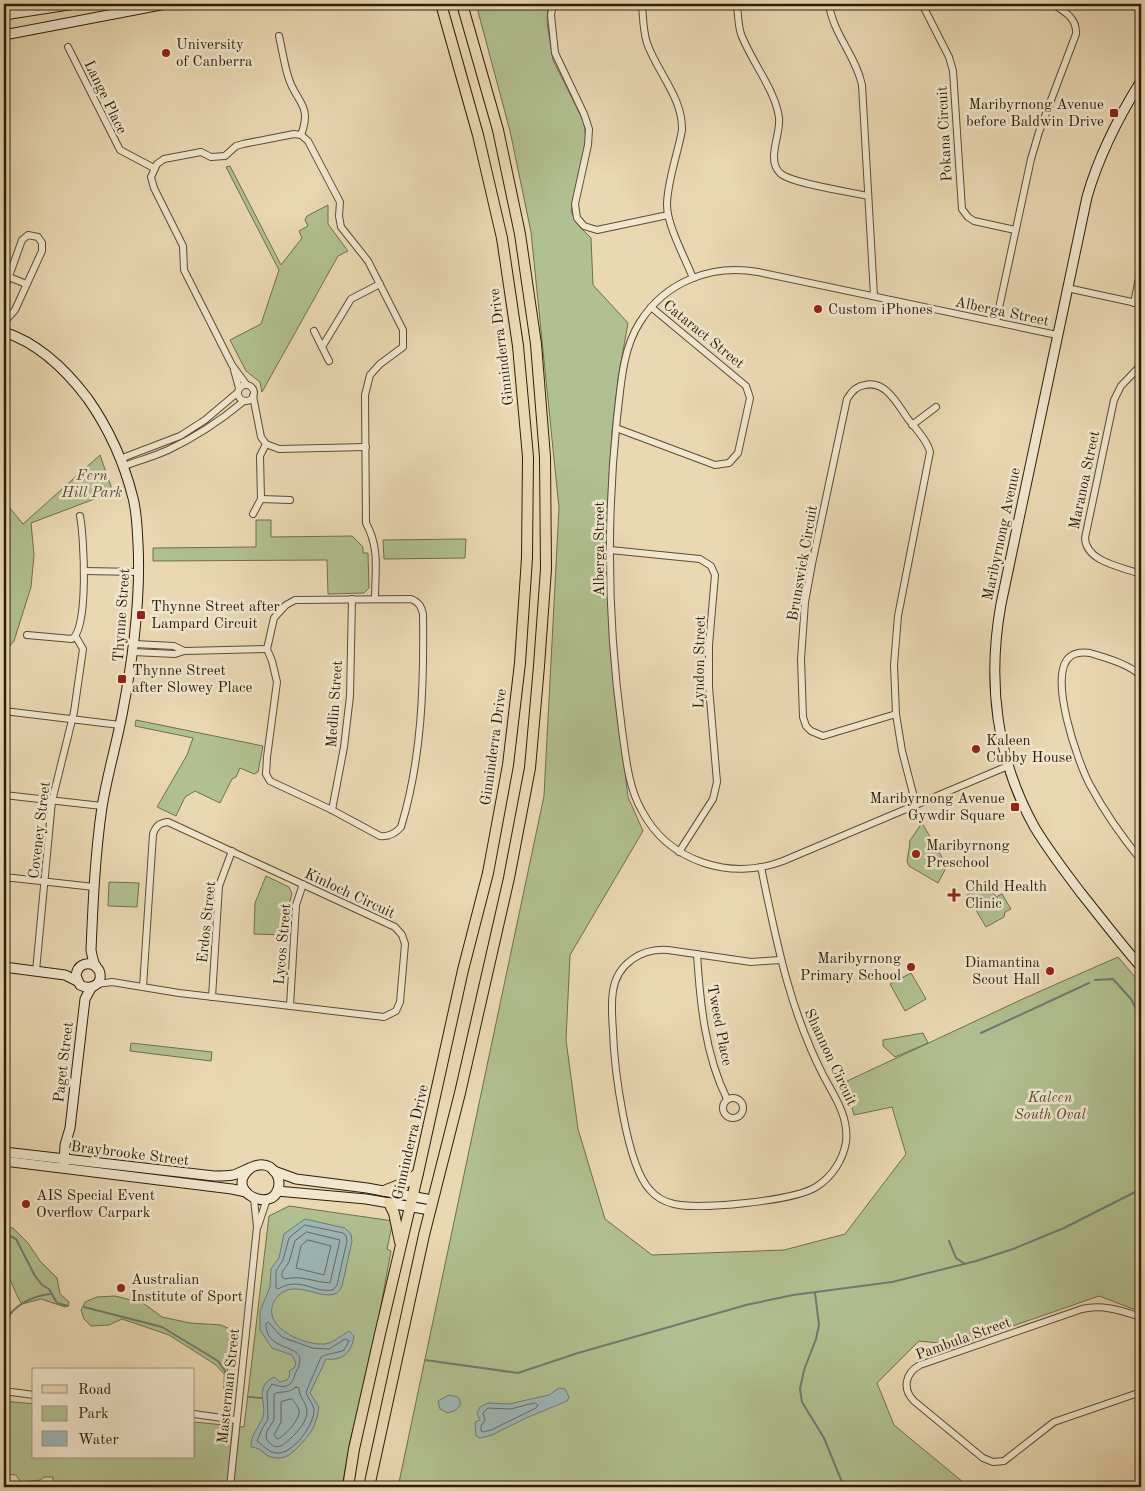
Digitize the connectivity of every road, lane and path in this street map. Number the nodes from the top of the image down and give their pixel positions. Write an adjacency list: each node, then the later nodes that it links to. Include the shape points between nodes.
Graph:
1 (75, 4): 12 (street)
2 (166, 4): 13 (street)
3 (441, 4): 112 (main road, Ginninderra Drive, via 478,135 502,238 518,346 528,456 527,558 520,663 508,765 488,873)
4 (462, 4): 19 (main road)
5 (469, 4): 19 (main road, via 486,63)
6 (553, 4): 23 (street, via 555,53 588,129 588,145 575,204 577,218 584,226 597,230)
7 (642, 4): 23 (street, via 647,43 682,119)
8 (737, 4): 22 (street, via 742,35 778,112 780,128 774,158 778,172 790,179)
9 (829, 4): 22 (street, via 832,20 861,81)
10 (922, 4): 24 (street, Pokana Circuit, via 953,71 962,209 974,221)
11 (1053, 4): 24 (street, via 1072,17 1076,34 1037,138)
12 (4, 15)
13 (46, 26): 14 (street, via 30,24); 15 (street)
14 (4, 28)
15 (4, 34)
16 (279, 36): 20 (street, via 288,78 305,112 306,122)
17 (68, 47): 21 (street, Lange Place, via 120,150)
18 (1141, 81): 30 (street, Maribyrnong Avenue, via 1115,124 1096,167)
19 (498, 130): 120 (main road, via 520,234 536,344 545,457 546,568 540,666 530,768 509,878)
20 (301, 135): 21 (street, via 242,144 225,156 211,157 201,152 170,157); 29 (street, via 308,141 340,202 341,227 368,261)
21 (154, 168): 42 (street, via 151,177 154,188 183,246 184,270)
22 (868, 196): 32 (street)
23 (668, 215): 27 (street)
24 (1015, 230): 35 (street)
25 (1141, 268): 33 (street)
26 (9, 276): 28 (street); 28 (street, via 22,240 28,235 36,236 43,249); 31 (street)
27 (693, 278): 32 (street, Alberga Street, via 720,270 749,270); 34 (street, Alberga Street, via 670,290)
28 (26, 284): 36 (street, via 15,310)
29 (380, 284): 40 (street, via 351,299); 54 (street, via 404,330 403,347 370,376 365,395)
30 (1067, 288): 33 (street); 39 (street, Maribyrnong Avenue)
31 (4, 290)
32 (874, 296): 35 (street, Alberga Street)
33 (1138, 304)
34 (651, 307): 51 (street, Alberga Street, via 628,347); 51 (street, Cataract Street, via 746,386 750,398 738,452 729,463 715,465)
35 (996, 322): 39 (street, Alberga Street)
36 (4, 324)
37 (4, 332): 55 (street, Thynne Street, via 34,346 84,394 108,430)
38 (314, 332): 40 (street)
39 (1057, 335): 75 (street, Maribyrnong Avenue, via 996,633 994,693)
40 (322, 347): 41 (street)
41 (329, 361)
42 (232, 365): 44 (street); 45 (street)
43 (1141, 365): 63 (street, Maranoa Street, via 1114,400 1085,538 1088,551 1095,557)
44 (246, 384): 45 (street); 46 (street, via 253,389)
45 (238, 390): 47 (street, via 239,398); 52 (street)
46 (253, 396): 47 (street); 49 (street)
47 (244, 401): 49 (street); 52 (street, via 215,424)
48 (936, 407): 50 (street)
49 (258, 415): 53 (street, via 261,437)
50 (912, 425): 72 (street, Brunswick Circuit, via 928,445 930,456 898,616 894,665); 72 (street, Brunswick Circuit, via 880,386 861,386 849,396 812,564 802,640 803,717 811,731 827,736)
51 (616, 428): 60 (street, Alberga Street)
52 (182, 439): 55 (street, via 126,457)
53 (266, 444): 54 (street, via 280,449); 56 (street, via 260,456)
54 (366, 447): 65 (street, via 366,523 376,551)
55 (122, 462): 62 (street, Thynne Street, via 133,499)
56 (261, 499): 57 (street); 58 (street)
57 (290, 500)
58 (254, 514)
59 (80, 516): 61 (street)
60 (610, 550): 82 (street, Alberga Street, via 616,672 632,786 647,820); 82 (street, Lyndon Street, via 700,559 711,566 715,576 709,673 717,788)
61 (84, 571): 62 (street); 67 (street, via 81,625)
62 (139, 572): 68 (street, Thynne Street)
63 (1141, 574)
64 (352, 599): 65 (street); 69 (street, via 295,600 286,605 274,618); 80 (street, Medlin Street, via 350,696)
65 (375, 599): 80 (street, via 411,599 421,606 423,614 424,676 420,726 405,815 401,827 388,837 380,836)
66 (27, 635): 67 (street)
67 (76, 637): 73 (street, Coveney Street, via 83,649)
68 (134, 648): 69 (street, via 174,646 184,651); 74 (street, Thynne Street)
69 (267, 649): 80 (street, via 276,682 266,774 278,786)
70 (1141, 676): 83 (street, via 1128,667 1083,652 1071,656 1062,670 1066,716 1082,770 1103,808)
71 (4, 711): 73 (street)
72 (896, 714): 78 (street, Brunswick Circuit)
73 (72, 719): 74 (street); 77 (street, Coveney Street)
74 (120, 725): 79 (street, Thynne Street)
75 (1008, 766): 78 (street, Alberga Street); 94 (street, Maribyrnong Avenue, via 1024,806 1048,848)
76 (4, 795): 77 (street)
77 (52, 801): 79 (street); 86 (street, Coveney Street)
78 (916, 805): 84 (street, Alberga Street)
79 (102, 806): 88 (street, Thynne Street)
80 (332, 810)
81 (232, 851): 87 (street, Kinloch Circuit); 101 (street, Kinloch Circuit, via 168,822 155,828); 102 (street, Erdos Street, via 219,886)
82 (680, 852): 84 (street, Alberga Street, via 714,866 743,870)
83 (1141, 860)
84 (762, 868): 91 (street, Shannon Circuit)
85 (4, 877): 86 (street)
86 (44, 882): 88 (street); 96 (street, Coveney Street)
87 (302, 884): 104 (street, Lycos Street, via 296,905); 104 (street, Kinloch Circuit, via 395,927 402,935 405,944 400,1002 396,1011 384,1017)
88 (94, 887): 89 (street, Thynne Street)
89 (91, 950): 93 (street, Thynne Street); 95 (street, Thynne Street)
90 (697, 954): 91 (street, Shannon Circuit, via 751,962); 91 (street, Shannon Circuit, via 661,949 637,955 619,972 612,996 616,1076 639,1172 647,1188 656,1196 683,1205 739,1203 802,1194 826,1179 842,1156 846,1135 843,1113 804,1032); 105 (street, Tweed Place, via 706,1032)
91 (780, 960)
92 (4, 967): 96 (street)
93 (80, 967): 95 (street, via 87,964); 97 (street); 99 (street, via 76,976)
94 (1141, 967)
95 (98, 970): 98 (street, Kinloch Circuit); 100 (street)
96 (36, 971): 97 (street)
97 (65, 975): 99 (street)
98 (112, 982): 100 (street, Kinloch Circuit); 101 (street, Kinloch Circuit)
99 (78, 983): 100 (street, via 86,988); 103 (street, Paget Street)
100 (94, 986): 103 (street, Paget Street)
101 (143, 987): 102 (street, Kinloch Circuit)
102 (212, 997): 104 (street, Kinloch Circuit)
103 (84, 1000): 107 (street, Paget Street)
104 (290, 1006)
105 (727, 1099)
106 (4, 1152): 107 (street, Braybrooke Street)
107 (66, 1159): 109 (street, Braybrooke Street, via 214,1176 234,1175); 110 (street, Paget Street)
108 (4, 1161): 110 (street, Braybrooke Street)
109 (252, 1167): 111 (street, via 263,1165); 115 (street, via 244,1178)
110 (65, 1168): 115 (street, Braybrooke Street)
111 (274, 1170): 113 (street, via 279,1181); 114 (street, via 296,1179)
112 (418, 1173): 114 (main road, via 409,1182); 118 (main road, Ginninderra Drive)
113 (277, 1190): 117 (street); 119 (street)
114 (384, 1191): 118 (street)
115 (246, 1192): 116 (street)
116 (254, 1199): 117 (street); 121 (street, Masterman Street)
117 (268, 1199): 121 (street, Masterman Street)
118 (412, 1201): 119 (street); 120 (street); 122 (main road, Ginninderra Drive)
119 (389, 1203): 122 (main road)
120 (431, 1205): 133 (main road)
121 (258, 1227): 130 (street, Masterman Street)
122 (401, 1245): 132 (main road, Ginninderra Drive)
123 (1141, 1317): 127 (street, Pambula Street, via 1105,1307 1082,1309 917,1367 909,1374 906,1387 914,1401 983,1458 997,1463 1007,1460 1054,1422)
124 (1141, 1331): 125 (street)
125 (1141, 1338)
126 (4, 1391): 128 (street)
127 (1141, 1392)
128 (32, 1395)
129 (195, 1414): 130 (street)
130 (236, 1420): 131 (street, Masterman Street)
131 (230, 1487)
132 (348, 1487)
133 (369, 1487)

